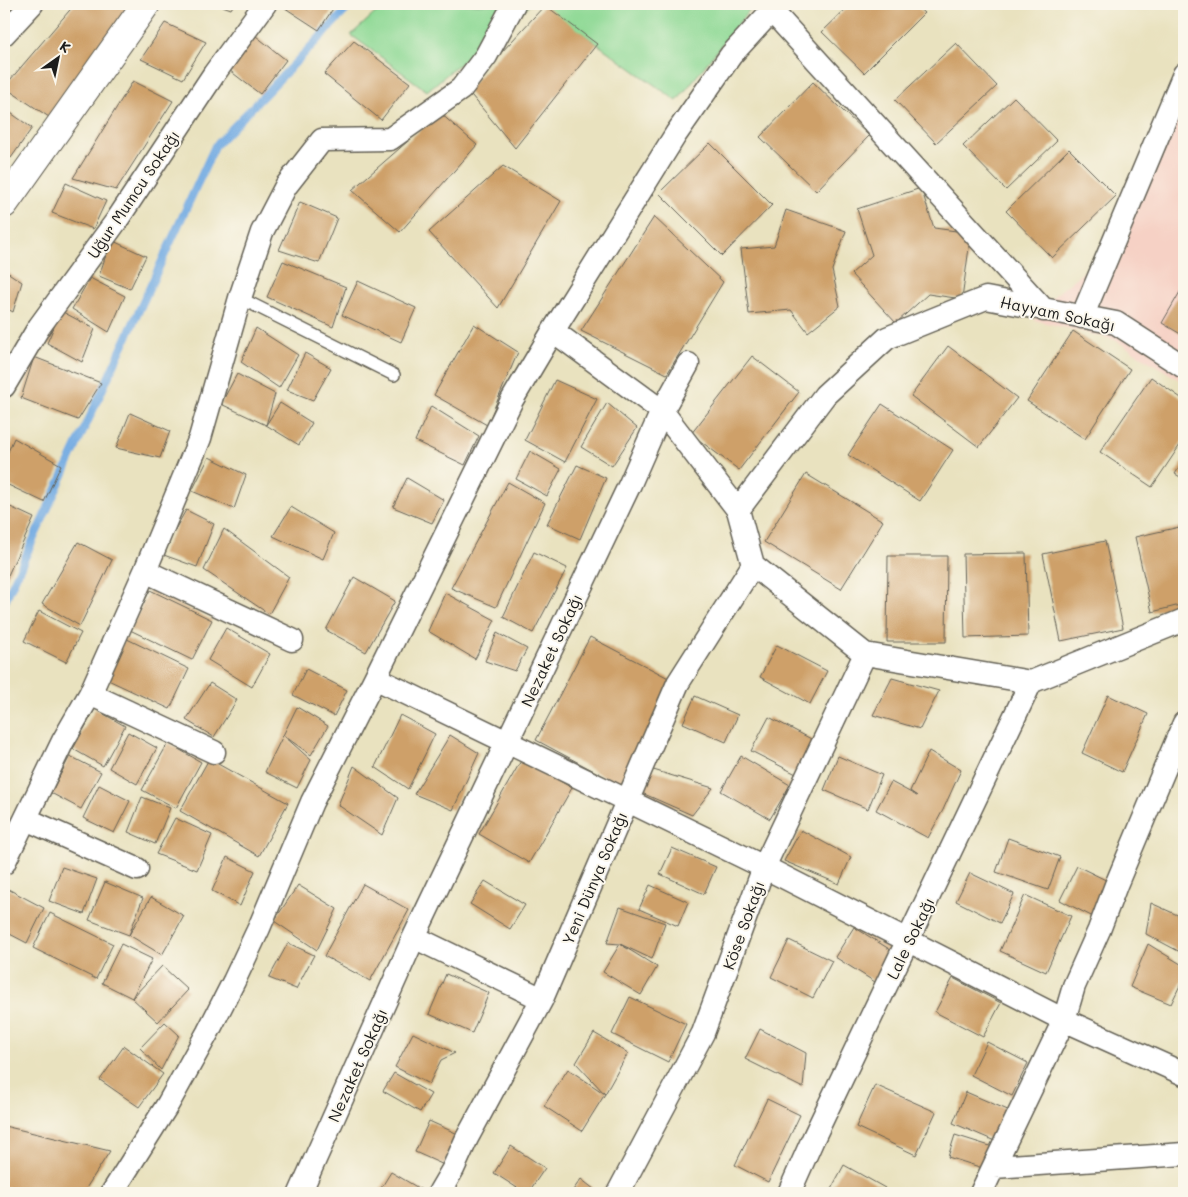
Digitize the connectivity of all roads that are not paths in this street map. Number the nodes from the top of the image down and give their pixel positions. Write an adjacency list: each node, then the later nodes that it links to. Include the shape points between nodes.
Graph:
1 (32, 4): 6 (street)
2 (146, 4): 8 (street)
3 (265, 4): 16 (street, Uğur Mumcu Sokağı, via 214,74 117,220 39,327)
4 (514, 4): 9 (street, via 486,56 461,89 390,139 322,140 286,186 262,232)
5 (775, 7): 10 (street); 12 (street, via 731,55 676,134)
6 (4, 34)
7 (1184, 74): 11 (street)
8 (4, 204)
9 (240, 298): 15 (lane); 20 (street, via 200,438)
10 (1044, 310): 11 (street, Hayyam Sokağı); 18 (street, Hayyam Sokağı, via 986,298 887,338 825,395)
11 (1082, 317): 14 (street, Hayyam Sokağı, via 1116,323)
12 (552, 330): 17 (street); 24 (street, via 512,400)
13 (688, 364): 17 (street, Nezaket Sokağı)
14 (1184, 367)
15 (394, 375)
16 (4, 386)
17 (662, 411): 18 (street); 28 (street, Nezaket Sokağı)
18 (738, 510): 19 (street)
19 (753, 565): 23 (street); 30 (street, Yeni Dünya Sokağı, via 678,683)
20 (145, 571): 22 (street); 26 (street)
21 (1184, 620): 25 (street)
22 (292, 640)
23 (865, 654): 25 (street); 33 (street, Köse Sokağı)
24 (375, 678): 28 (street); 42 (street, via 312,802 259,928 212,1024 168,1104)
25 (1032, 682): 36 (street, Lale Sokağı)
26 (90, 694): 29 (street); 31 (street, via 62,741)
27 (1184, 723): 38 (street, via 1074,986)
28 (507, 743): 30 (street); 35 (street, Nezaket Sokağı)
29 (214, 752)
30 (628, 801): 33 (street); 37 (street, Yeni Dünya Sokağı)
31 (26, 819): 32 (street); 34 (street)
32 (4, 863)
33 (764, 867): 36 (street); 45 (street, Köse Sokağı, via 703,1033)
34 (137, 869)
35 (414, 937): 37 (street); 43 (street, Nezaket Sokağı)
36 (909, 941): 38 (street); 46 (street, Lale Sokağı)
37 (542, 999): 44 (street, Yeni Dünya Sokağı)
38 (1064, 1020): 39 (street); 41 (street)
39 (1184, 1074)
40 (1184, 1154): 41 (street)
41 (994, 1167): 47 (street)
42 (112, 1193)
43 (300, 1193)
44 (439, 1193)
45 (618, 1193)
46 (789, 1193)
47 (981, 1193)

